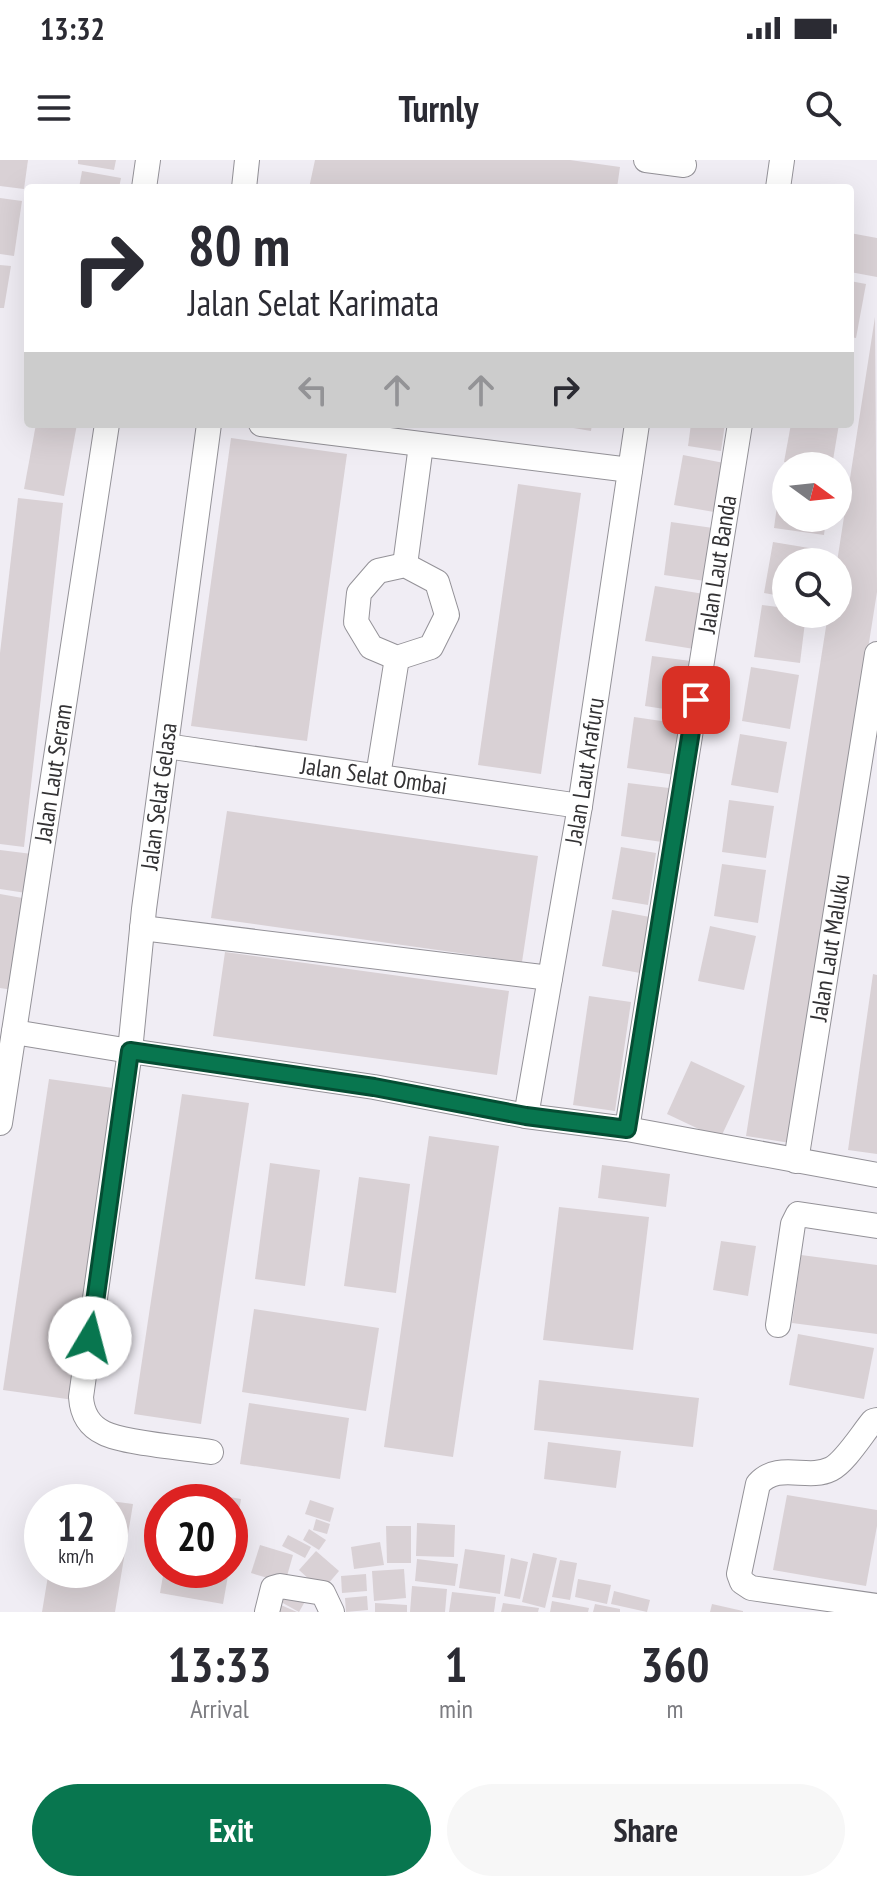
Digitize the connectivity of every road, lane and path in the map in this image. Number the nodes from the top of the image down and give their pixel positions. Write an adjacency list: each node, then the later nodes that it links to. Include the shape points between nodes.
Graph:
1 (148, 160): 6 (street)
2 (247, 160): 7 (street)
3 (646, 160): 5 (street)
4 (782, 160): 8 (street)
5 (683, 171)
6 (145, 184)
7 (244, 184)
8 (779, 184)
9 (106, 428): 25 (street, Jalan Laut Seram)
10 (208, 428): 19 (street, Jalan Selat Gelasa)
11 (291, 428): 14 (street)
12 (636, 428): 15 (street, Jalan Laut Arafuru)
13 (739, 428): 29 (street, Jalan Laut Banda)
14 (421, 445): 15 (street); 16 (street)
15 (630, 470): 22 (street, Jalan Laut Arafuru)
16 (405, 565): 18 (street, via 437,582 447,615 431,647); 18 (street, via 378,571 359,593 356,622 371,647)
17 (877, 654): 20 (street, Jalan Laut Maluku)
18 (397, 658): 21 (street)
19 (166, 746): 21 (street, Jalan Selat Ombai); 23 (street, Jalan Selat Gelasa)
20 (868, 766): 30 (street, Jalan Laut Maluku)
21 (378, 776): 22 (street, Jalan Selat Ombai)
22 (580, 806): 24 (street, Jalan Laut Arafuru)
23 (142, 928): 24 (street); 26 (street, Jalan Selat Gelasa)
24 (550, 978): 27 (street, Jalan Laut Arafuru)
25 (14, 1032): 26 (street); 28 (street, Jalan Laut Seram)
26 (130, 1051): 27 (street); 35 (street, Jalan Selat Gelasa, via 82,1411 105,1434)
27 (526, 1116): 29 (street)
28 (0, 1123)
29 (627, 1129): 30 (street)
30 (796, 1161): 31 (street)
31 (877, 1175)
32 (877, 1226): 33 (street, via 798,1214)
33 (778, 1325)
34 (877, 1420): 36 (street, via 835,1467 766,1475 758,1484 739,1574 751,1588)
35 (211, 1452)
36 (877, 1606)
37 (267, 1612): 38 (street, via 273,1588 280,1586 323,1593)
38 (332, 1612)

